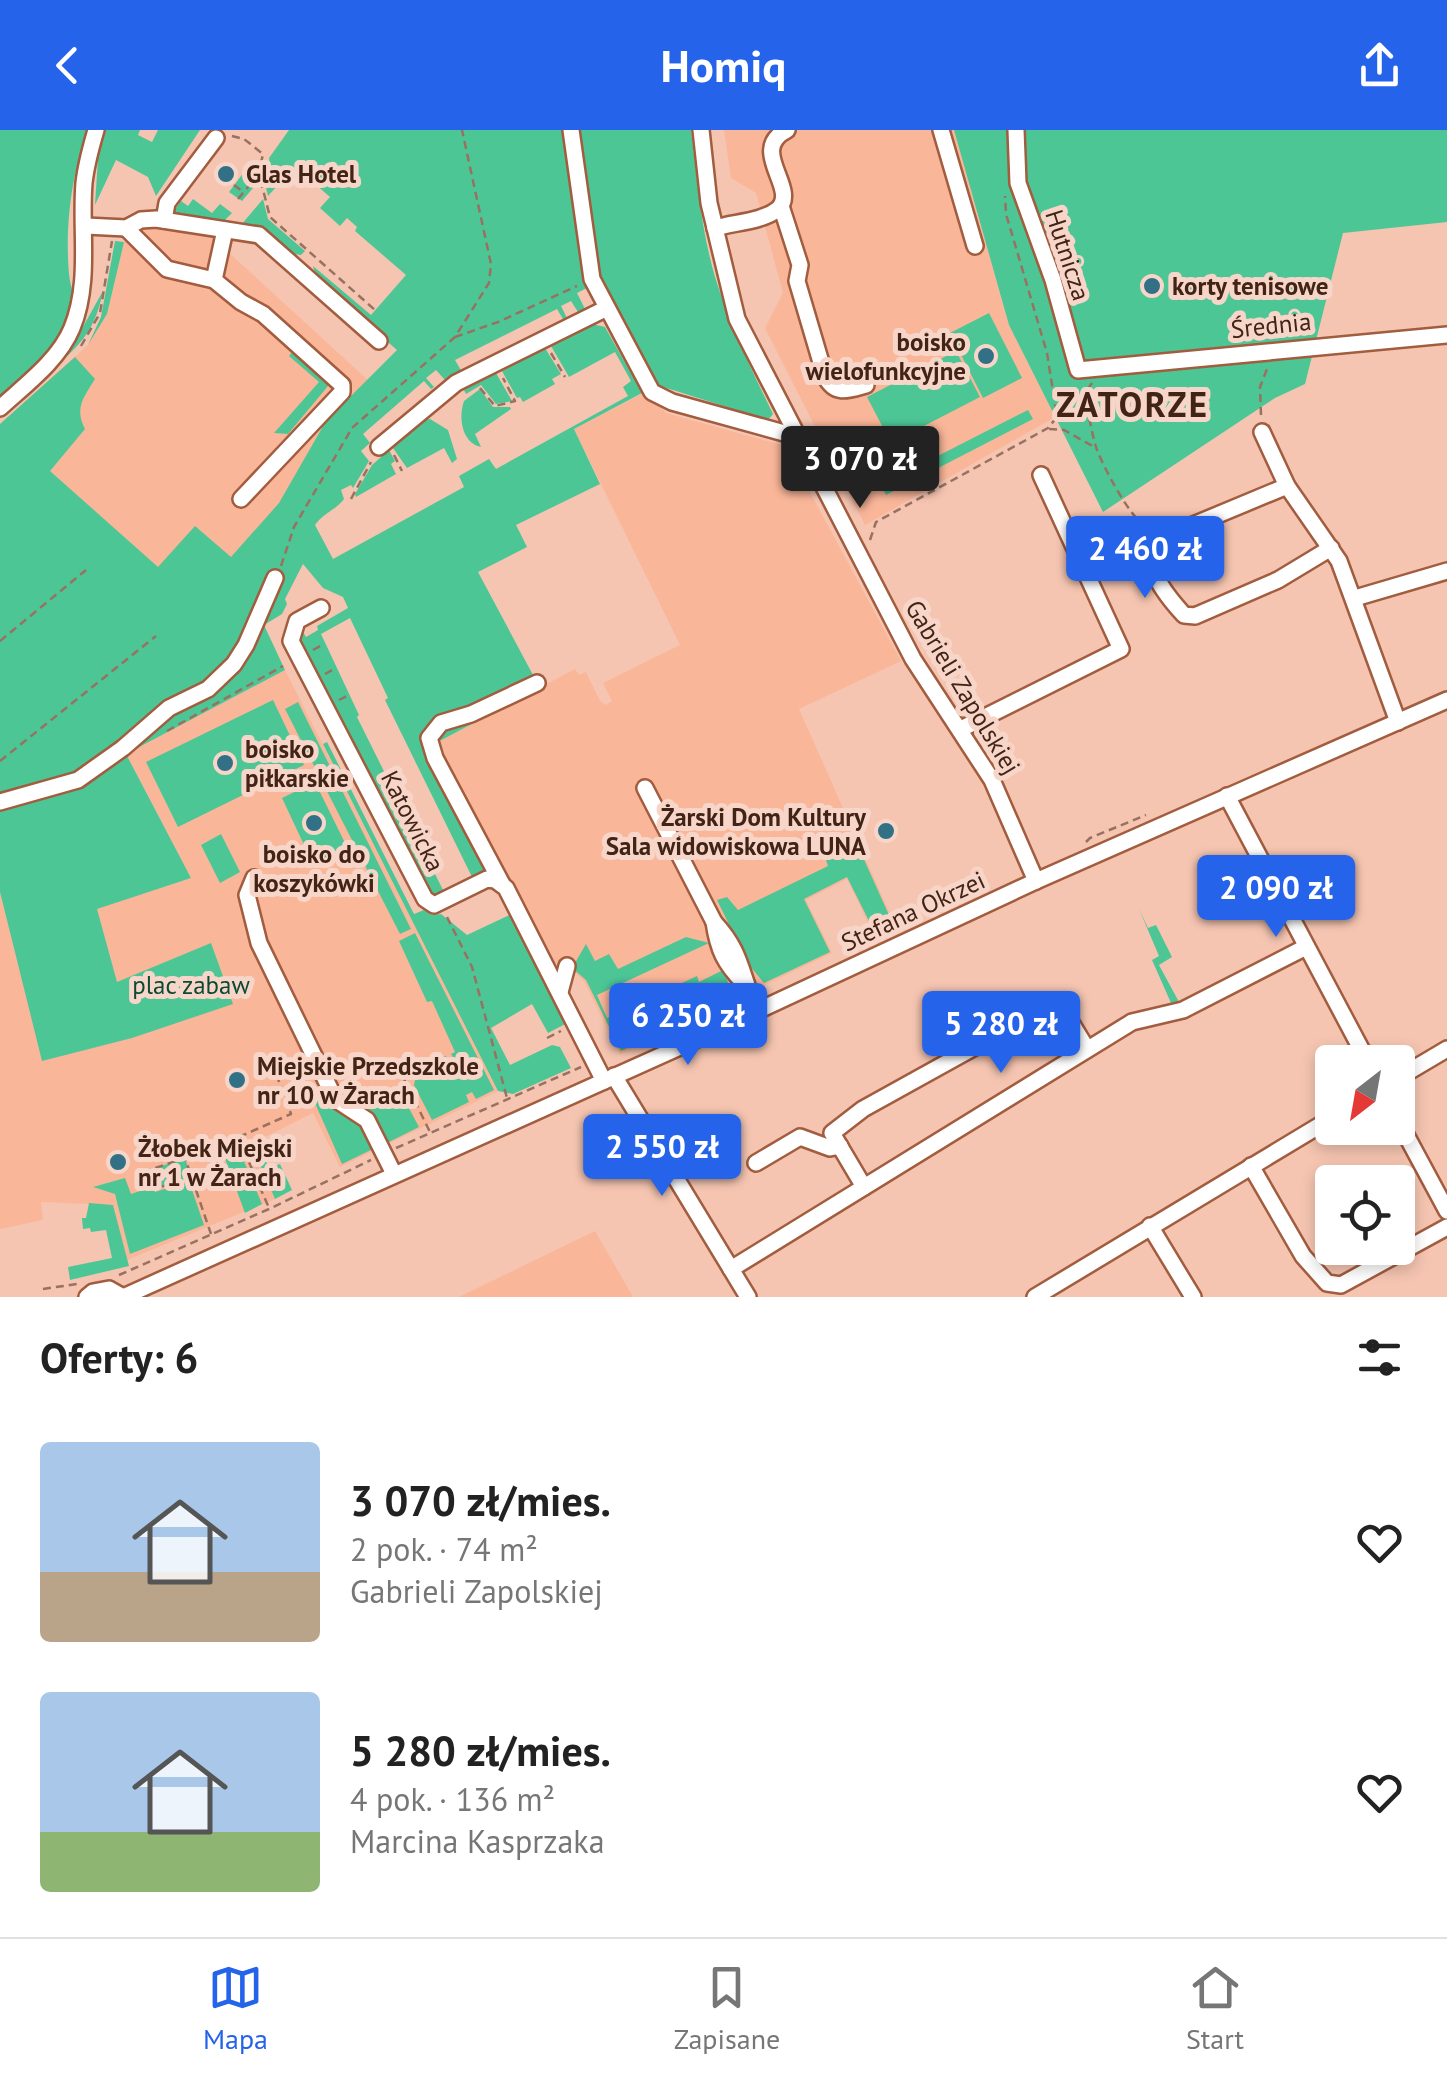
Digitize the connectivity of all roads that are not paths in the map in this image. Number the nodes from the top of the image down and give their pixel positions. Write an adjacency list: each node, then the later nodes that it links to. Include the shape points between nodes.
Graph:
1 (96, 130): 10 (street, via 84,184)
2 (571, 130): 16 (street, via 592,280)
3 (701, 130): 12 (street, Gabrieli Zapolskiej)
4 (788, 130): 8 (street, via 772,151)
5 (942, 130): 14 (street)
6 (1016, 130): 19 (street, Hutnicza, via 1018,183 1053,280 1074,366)
7 (216, 138): 9 (street, via 168,204)
8 (781, 206): 12 (street); 20 (street, via 825,376 840,391)
9 (164, 220): 11 (street); 13 (street)
10 (86, 226): 11 (street); 21 (street, via 72,330 43,370)
11 (126, 228): 15 (street, via 172,272)
12 (715, 228): 23 (street, Gabrieli Zapolskiej, via 738,320)
13 (225, 230): 15 (street); 18 (street, via 258,235)
14 (974, 246)
15 (214, 280): 27 (street, via 263,314 343,388)
16 (606, 308): 23 (street, via 656,395); 24 (street, via 456,383)
17 (1447, 335): 19 (street, Średnia)
18 (379, 341)
19 (1101, 369)
20 (866, 385)
21 (0, 408)
22 (1262, 432): 26 (street)
23 (795, 436): 36 (street, Gabrieli Zapolskiej, via 913,659)
24 (384, 446)
25 (1040, 475): 36 (street, via 1122,649)
26 (1287, 486): 28 (street); 28 (street, via 1162,538 1152,567 1164,589 1187,617 1278,580)
27 (241, 499)
28 (1332, 548): 31 (street)
29 (1447, 571): 31 (street)
30 (275, 578): 39 (street, via 246,645 208,689 169,708 78,780)
31 (1355, 598): 35 (street)
32 (321, 608): 42 (street, Katowicka, via 297,621 291,641 425,899 434,906 486,879)
33 (537, 683): 42 (street, via 441,723 429,738)
34 (1447, 700): 35 (street, Stefana Okrzei)
35 (1398, 722): 38 (street, Stefana Okrzei)
36 (961, 729): 41 (street, Gabrieli Zapolskiej, via 992,780)
37 (644, 788): 46 (street, via 714,922 732,940)
38 (1227, 796): 41 (street, Stefana Okrzei); 43 (street)
39 (0, 802)
40 (254, 878): 57 (street, via 248,896 259,943 332,1094 364,1116)
41 (1036, 881): 46 (street, Stefana Okrzei)
42 (502, 884): 45 (street)
43 (1306, 948): 47 (street); 48 (street, via 1183,1010 1132,1022)
44 (567, 966): 45 (street)
45 (560, 992): 51 (street)
46 (757, 1010): 51 (street, Stefana Okrzei)
47 (1359, 1045)
48 (1087, 1049): 54 (street, via 1058,1001 863,1109 832,1133); 58 (street)
49 (1447, 1049): 50 (street)
50 (1415, 1068)
51 (610, 1079): 57 (street, Stefana Okrzei); 62 (street)
52 (1315, 1128): 56 (street)
53 (1411, 1145): 59 (street)
54 (840, 1146): 55 (street, via 800,1137); 58 (street)
55 (756, 1163)
56 (1251, 1166): 60 (street); 61 (street, via 1303,1256 1327,1283 1341,1285)
57 (394, 1174): 64 (street, Stefana Okrzei)
58 (864, 1188): 62 (street)
59 (1447, 1211)
60 (1150, 1226): 66 (street); 67 (street)
61 (1447, 1227)
62 (731, 1270): 65 (street)
63 (84, 1290): 64 (street)
64 (123, 1297)
65 (748, 1297)
66 (1035, 1297)
67 (1194, 1297)

